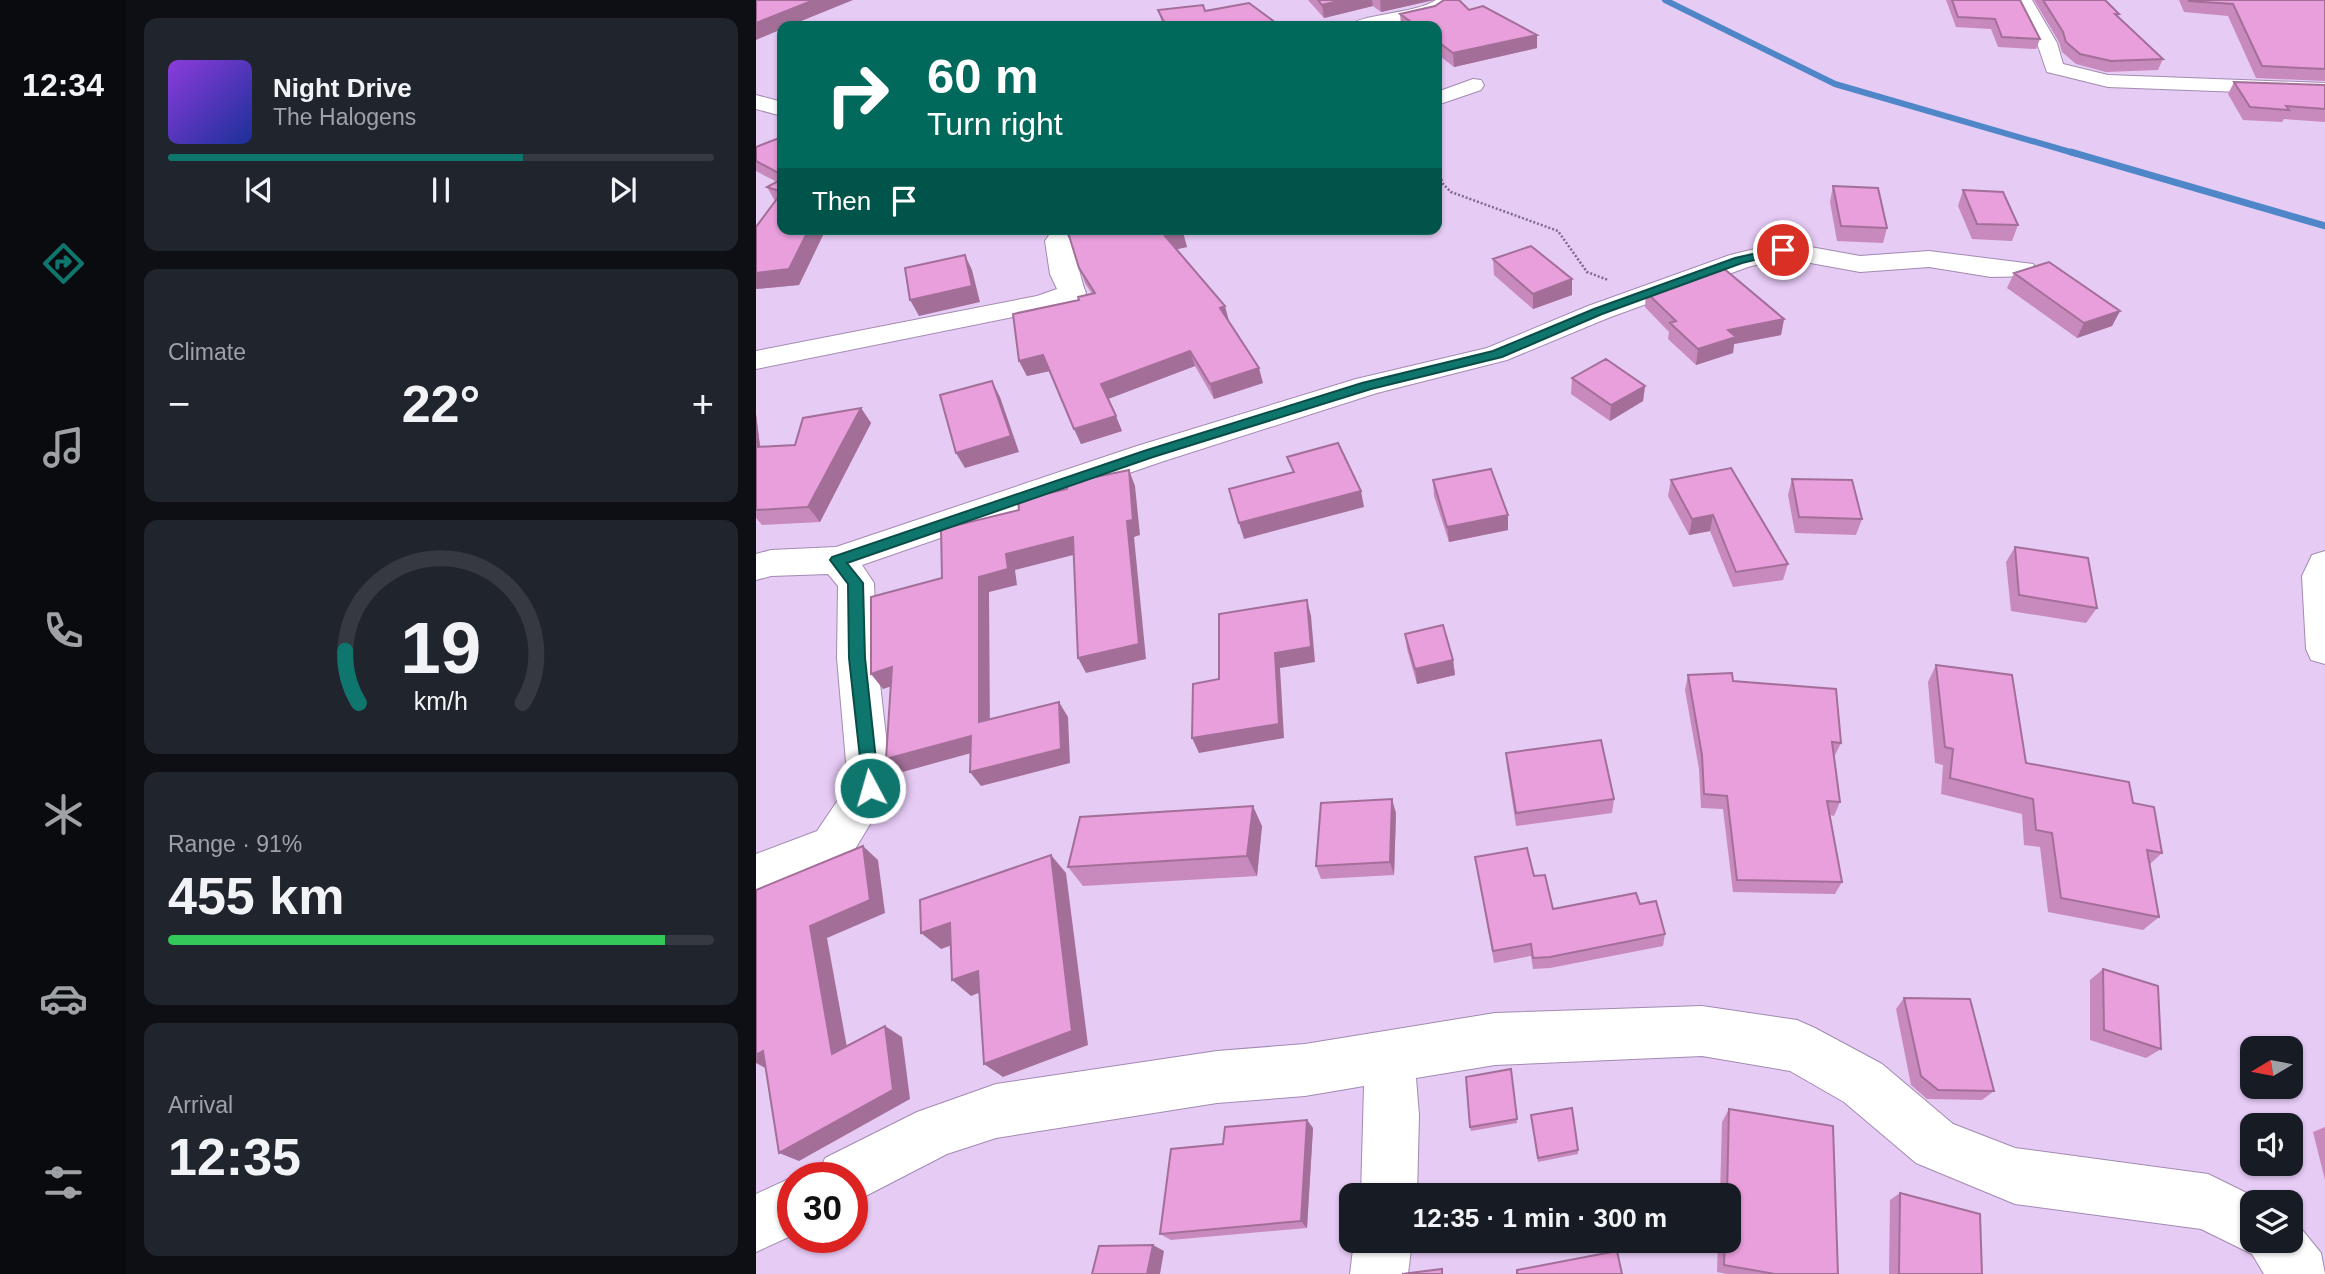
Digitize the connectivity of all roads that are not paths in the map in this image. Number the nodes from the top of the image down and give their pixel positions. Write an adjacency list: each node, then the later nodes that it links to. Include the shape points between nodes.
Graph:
1 (1448, 0): 3 (street, via 1421,14)
2 (2022, 0): 5 (street, via 2047,43 2054,68 2108,81)
3 (1385, 21)
4 (1473, 85): 6 (street)
5 (2325, 89)
6 (1442, 97)
7 (756, 102): 8 (street)
8 (777, 108)
9 (1058, 241): 11 (street, via 1072,293 1043,303)
10 (2023, 270): 12 (street, via 1929,260 1860,264 1783,250 1628,300 1497,354 1367,386 1161,450)
11 (756, 360)
12 (837, 560): 14 (street); 16 (street, via 856,583 857,658 870,788 833,845)
13 (2325, 564): 15 (street, via 2319,576)
14 (756, 567)
15 (2325, 649)
16 (756, 876)
17 (1389, 1055): 18 (street, via 996,1111 936,1131); 19 (street); 21 (street, via 1495,1039 1702,1031 1797,1046 1863,1083 1935,1144 2015,1176 2208,1202)
18 (868, 1166)
19 (1389, 1183)
20 (777, 1213): 22 (street)
21 (2240, 1219)
22 (756, 1224)
23 (1382, 1253): 25 (street)
24 (2284, 1253): 26 (street)
25 (1379, 1274)
26 (2300, 1274)

